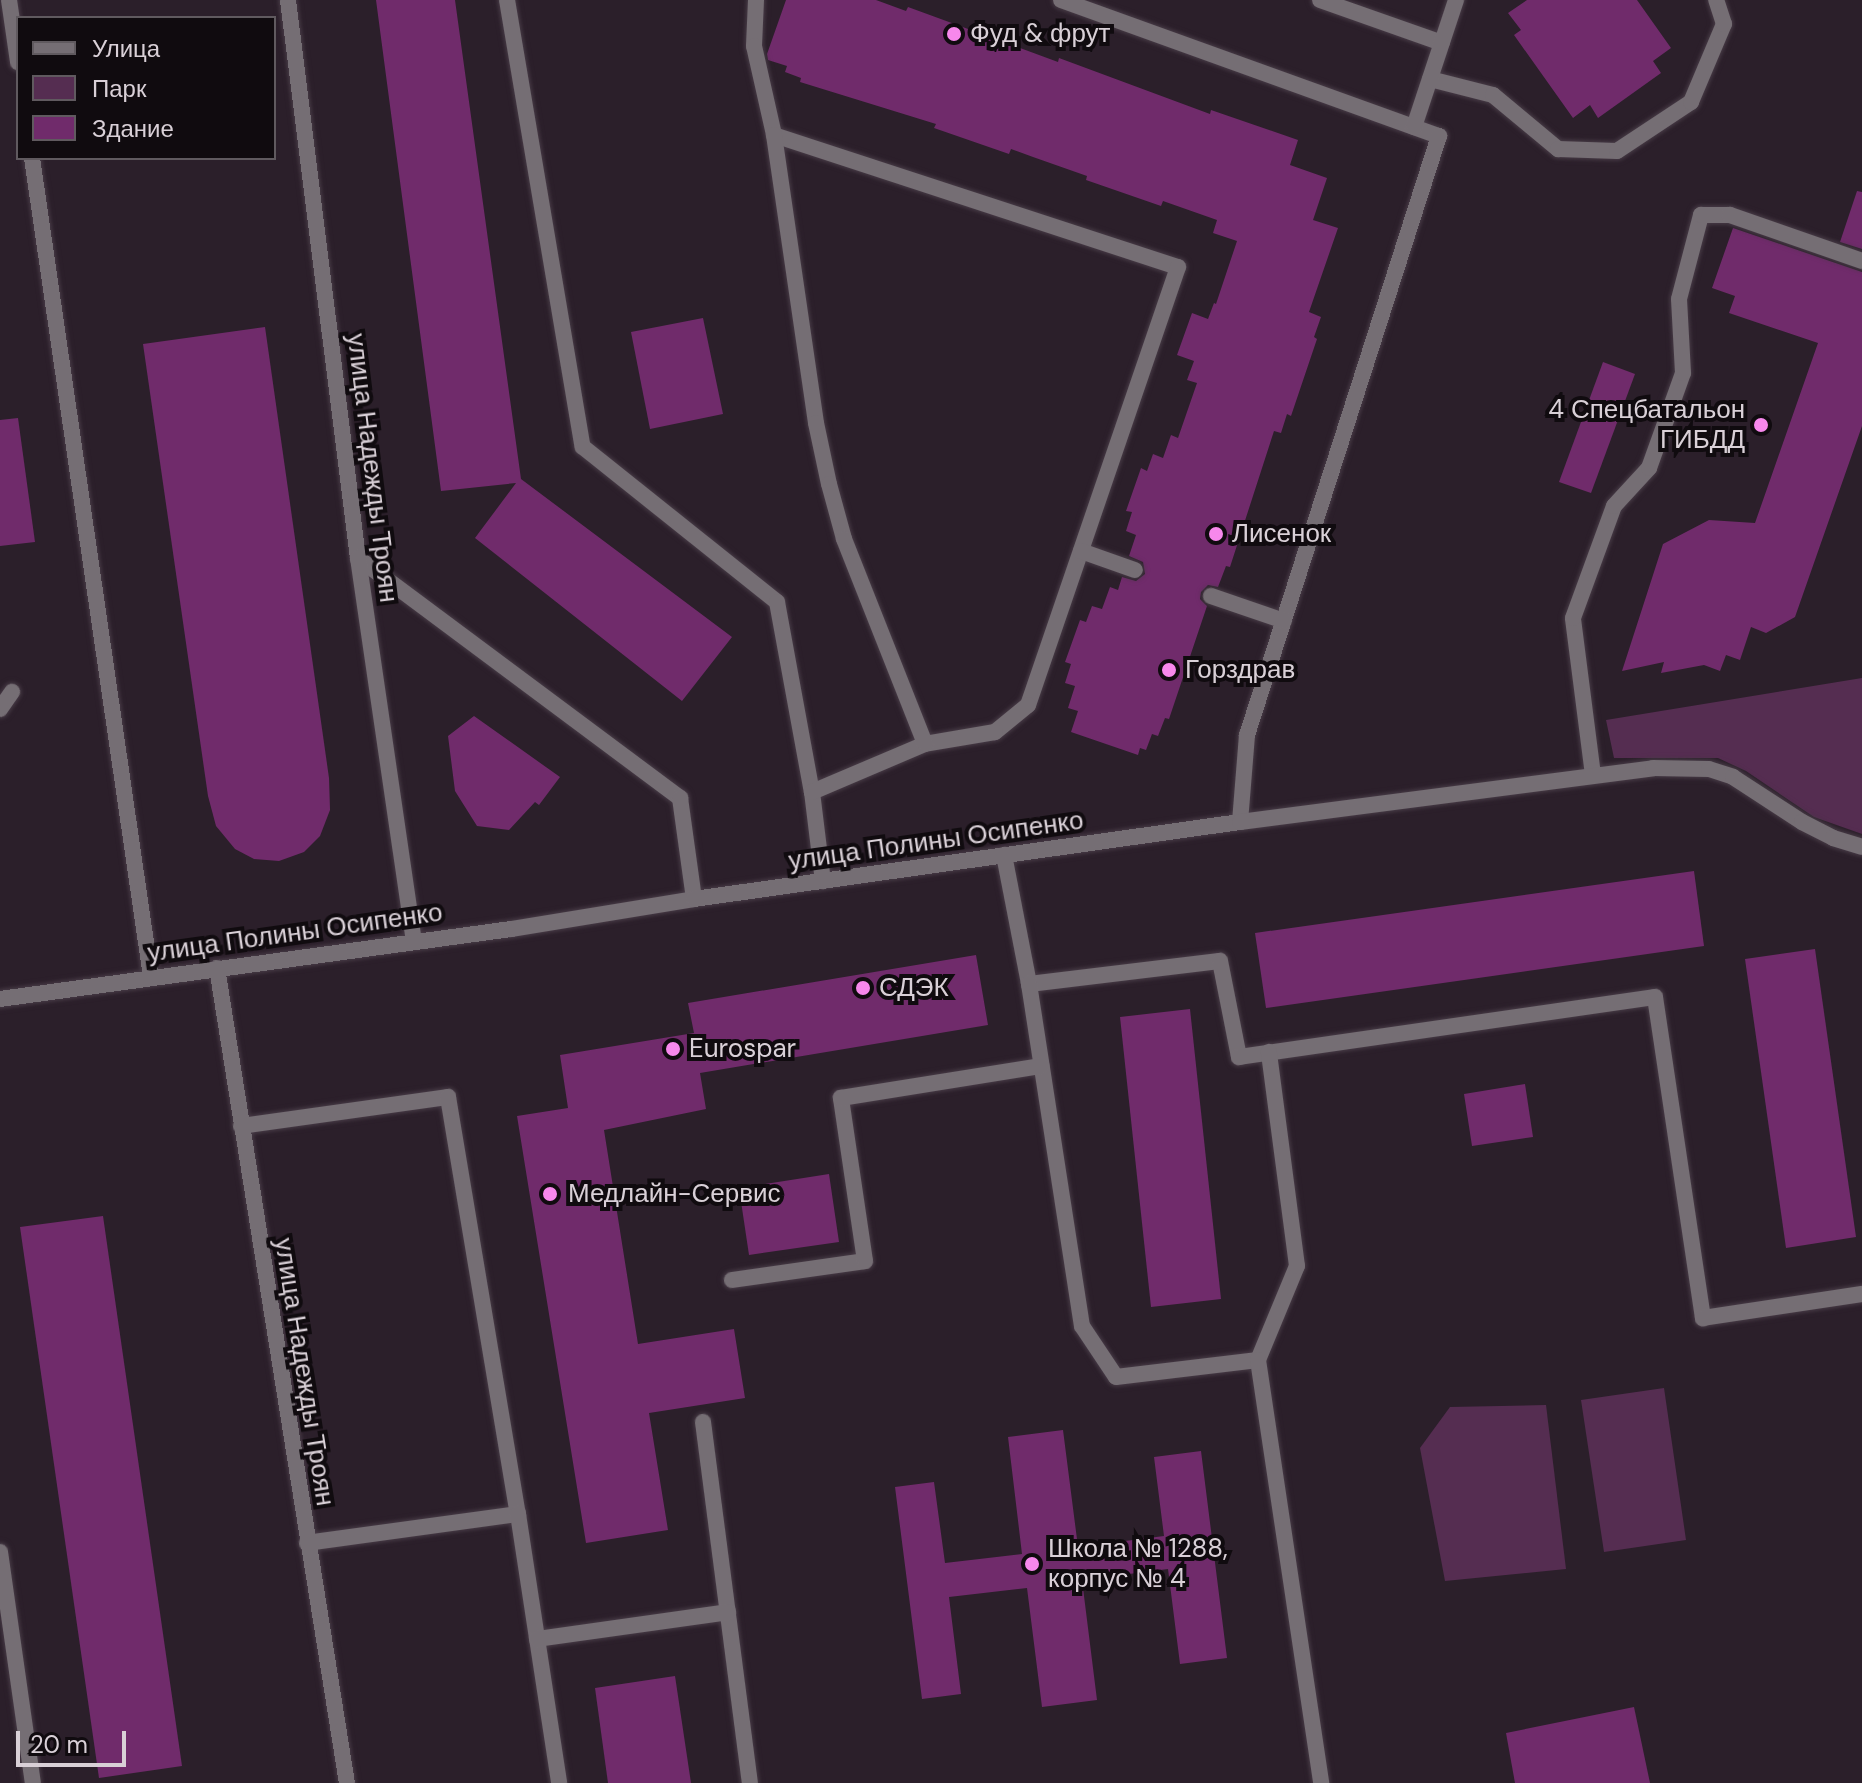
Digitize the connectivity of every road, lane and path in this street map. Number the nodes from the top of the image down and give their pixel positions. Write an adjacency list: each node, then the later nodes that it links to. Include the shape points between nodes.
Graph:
1 (9, 0): 10 (street)
2 (288, 0): 17 (street, улица Надежды Троян)
3 (507, 0): 25 (street, via 583,447 777,602)
4 (756, 0): 13 (street, via 754,46)
5 (1061, 0): 12 (street)
6 (1320, 0): 9 (street)
7 (1456, 0): 9 (street)
8 (1716, 0): 11 (street, via 1724,24 1691,102 1617,151 1558,149 1493,95)
9 (1442, 43): 11 (street)
10 (16, 48)
11 (1430, 79): 12 (street)
12 (1414, 127): 20 (street, via 1439,136)
13 (774, 135): 16 (street, via 1178,267); 23 (street, via 829,484 844,539)
14 (32, 160): 33 (street)
15 (1862, 261): 24 (street, via 1730,215 1701,215 1679,299 1683,373 1649,468 1614,506 1573,618)
16 (1081, 551): 18 (street); 23 (street, via 1028,705 995,732)
17 (358, 558): 30 (street, via 680,798); 31 (street, улица Надежды Троян)
18 (1135, 570)
19 (1211, 596): 20 (street)
20 (1284, 621): 26 (street, via 1247,735)
21 (12, 692): 22 (street)
22 (0, 709)
23 (925, 744): 25 (street)
24 (1593, 775): 26 (street, улица Полины Осипенко); 27 (street, улица Полины Осипенко, via 1668,767 1709,769 1733,777 1823,833)
25 (812, 792): 29 (street)
26 (1240, 822): 28 (street, улица Полины Осипенко)
27 (1862, 847)
28 (1004, 855): 29 (street, улица Полины Осипенко); 34 (street)
29 (823, 881): 30 (street, улица Полины Осипенко)
30 (694, 899): 31 (street, улица Полины Осипенко)
31 (414, 940): 32 (street, улица Полины Осипенко)
32 (217, 968): 33 (street, улица Полины Осипенко); 38 (street, улица Надежды Троян)
33 (151, 977): 35 (street, улица Полины Осипенко)
34 (1029, 984): 36 (street, via 1220,961 1239,1057); 37 (street)
35 (0, 999)
36 (1269, 1052): 40 (street, via 1655,997 1703,1318); 41 (street, via 1297,1266)
37 (1041, 1066): 39 (street, via 841,1098 865,1261); 41 (street, via 1082,1326 1116,1377)
38 (241, 1126): 43 (street, via 448,1097); 44 (street, улица Надежды Троян)
39 (732, 1280)
40 (1862, 1294)
41 (1258, 1360): 52 (street)
42 (703, 1422): 46 (street)
43 (518, 1514): 44 (street); 47 (street)
44 (307, 1543): 49 (street, улица Надежды Троян)
45 (0, 1552): 48 (street)
46 (728, 1612): 47 (street); 51 (street)
47 (537, 1639): 50 (street)
48 (33, 1783)
49 (347, 1783)
50 (559, 1783)
51 (750, 1783)
52 (1321, 1783)

